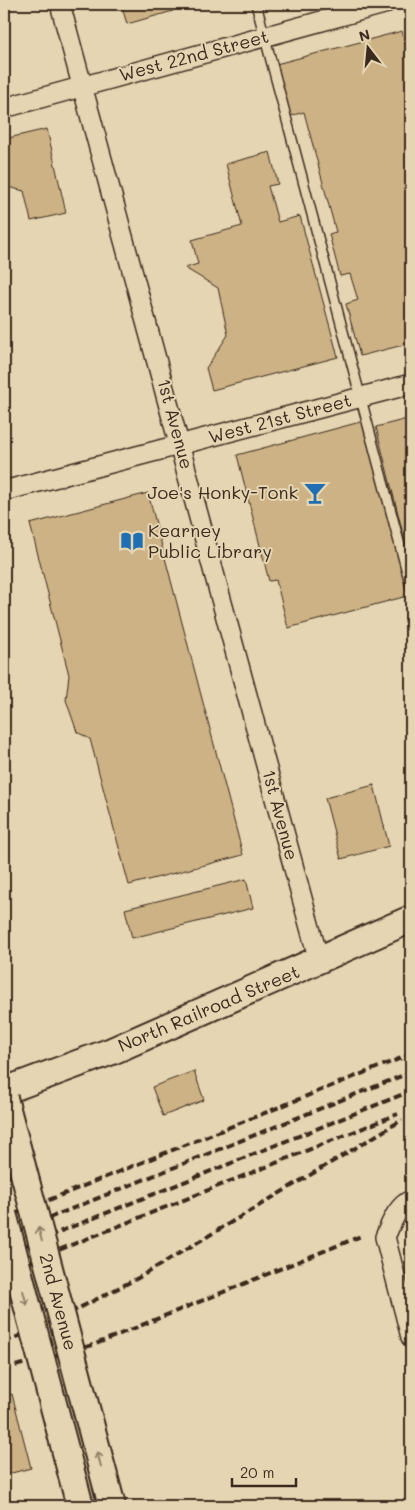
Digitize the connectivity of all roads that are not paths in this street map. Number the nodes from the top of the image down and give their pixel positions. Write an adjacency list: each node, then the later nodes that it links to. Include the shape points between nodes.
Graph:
1 (60, 4): 5 (street, 1st Avenue)
2 (256, 4): 4 (lane)
3 (384, 4): 4 (street, West 22nd Street)
4 (265, 37): 5 (street, West 22nd Street); 8 (lane)
5 (83, 87): 6 (street, West 22nd Street); 9 (street, 1st Avenue)
6 (4, 108)
7 (411, 384): 8 (street, West 21st Street)
8 (362, 397): 9 (street, West 21st Street); 11 (lane)
9 (180, 445): 10 (street, West 21st Street); 13 (street, 1st Avenue)
10 (4, 491)
11 (411, 588)
12 (411, 919): 13 (main road, North Railroad Street)
13 (319, 961): 14 (main road, North Railroad Street, via 112,1051)
14 (4, 1091)
15 (4, 1098): 20 (main road, 2nd Avenue, one-way to 15, bridge)
16 (411, 1200): 18 (street, via 404,1203 385,1237)
17 (4, 1217): 19 (main road, 2nd Avenue, one-way to 19, bridge)
18 (411, 1337)
19 (80, 1506)
20 (112, 1506)

